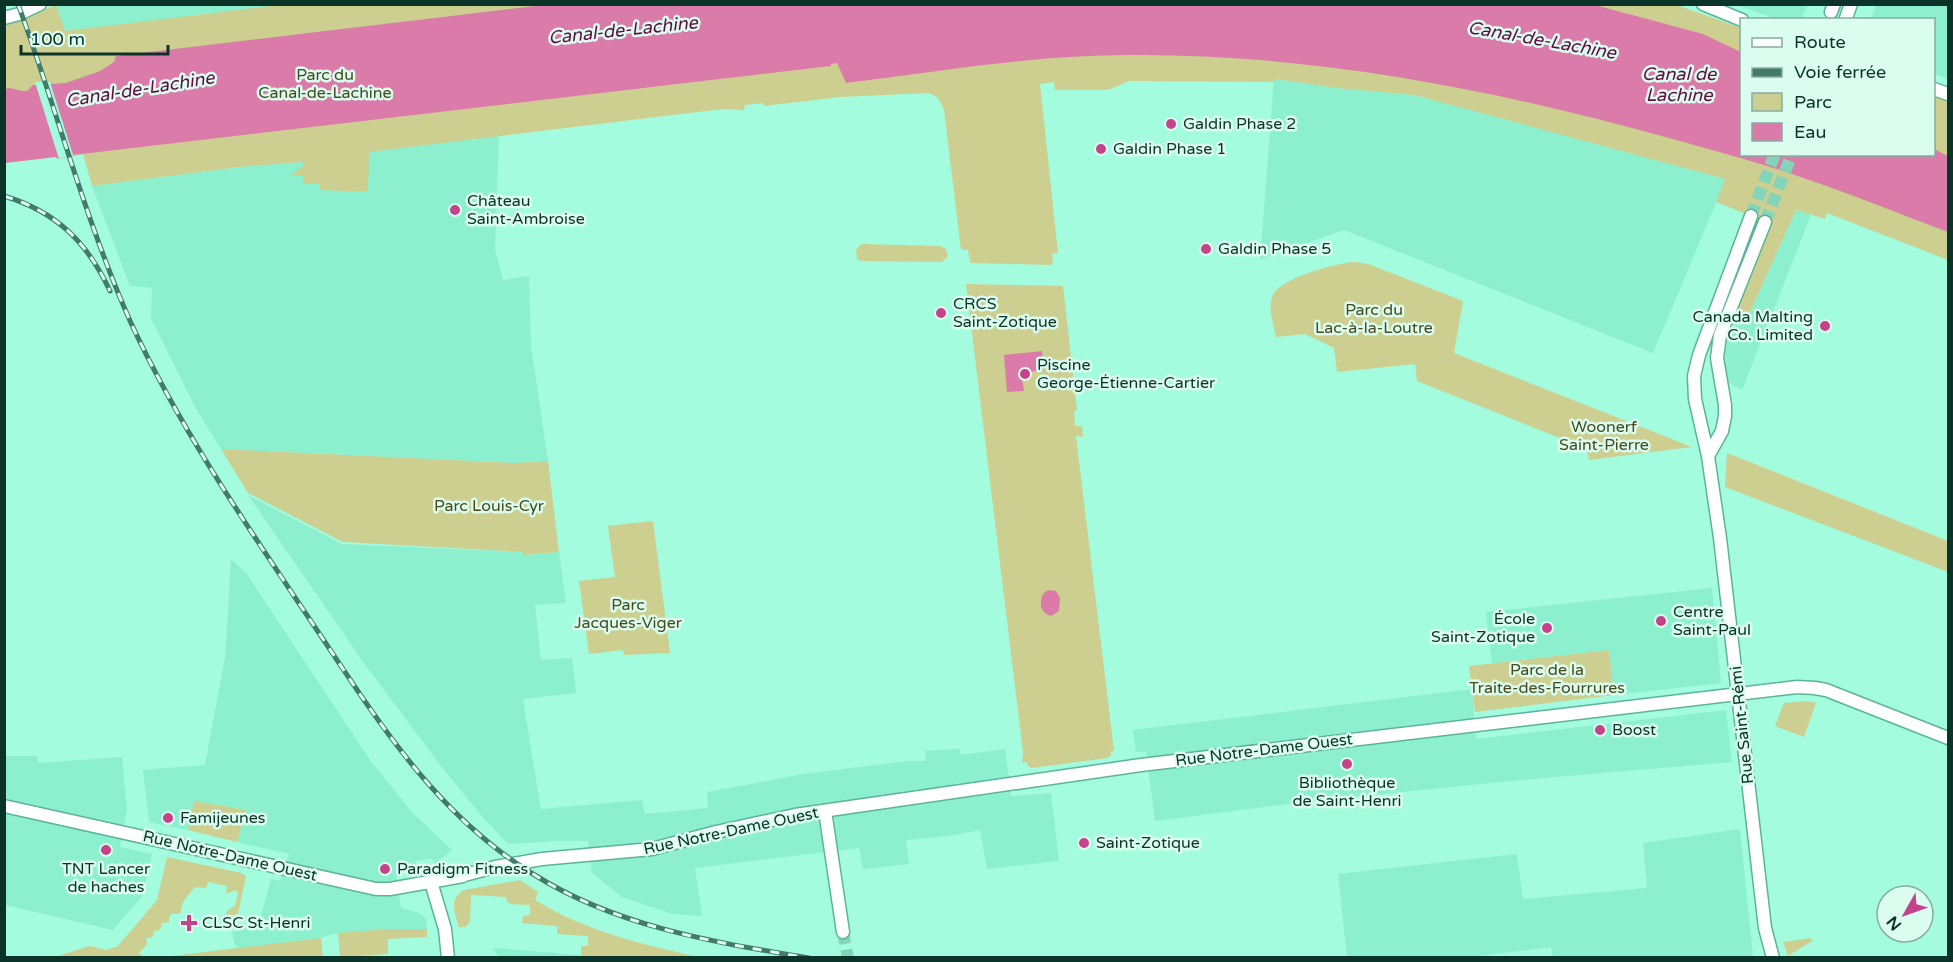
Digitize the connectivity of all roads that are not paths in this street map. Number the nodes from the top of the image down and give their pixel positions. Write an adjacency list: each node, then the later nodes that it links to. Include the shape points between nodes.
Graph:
1 (40, 4): 4 (main road)
2 (1703, 4): 6 (main road)
3 (1851, 4): 5 (main road)
4 (4, 18)
5 (1846, 18)
6 (1740, 19)
7 (1751, 216): 9 (main road, Rue Saint-Rémi, via 1695,366 1695,399)
8 (1765, 222): 9 (main road, via 1720,335 1717,358 1725,416 1722,431)
9 (1708, 456): 10 (main road, Rue Saint-Rémi)
10 (1738, 694): 11 (main road, Rue Notre-Dame Ouest, via 1797,687 1821,689); 13 (main road, Rue Notre-Dame Ouest, via 1159,763); 17 (main road, Rue Saint-Rémi, via 1765,928)
11 (1948, 738)
12 (4, 806): 14 (main road, Rue Notre-Dame Ouest, via 376,889)
13 (825, 811): 14 (main road, Rue Notre-Dame Ouest, via 750,824 652,849 542,859); 15 (main road)
14 (431, 882): 16 (main road, via 445,929)
15 (843, 932)
16 (448, 957)
17 (1773, 957)

